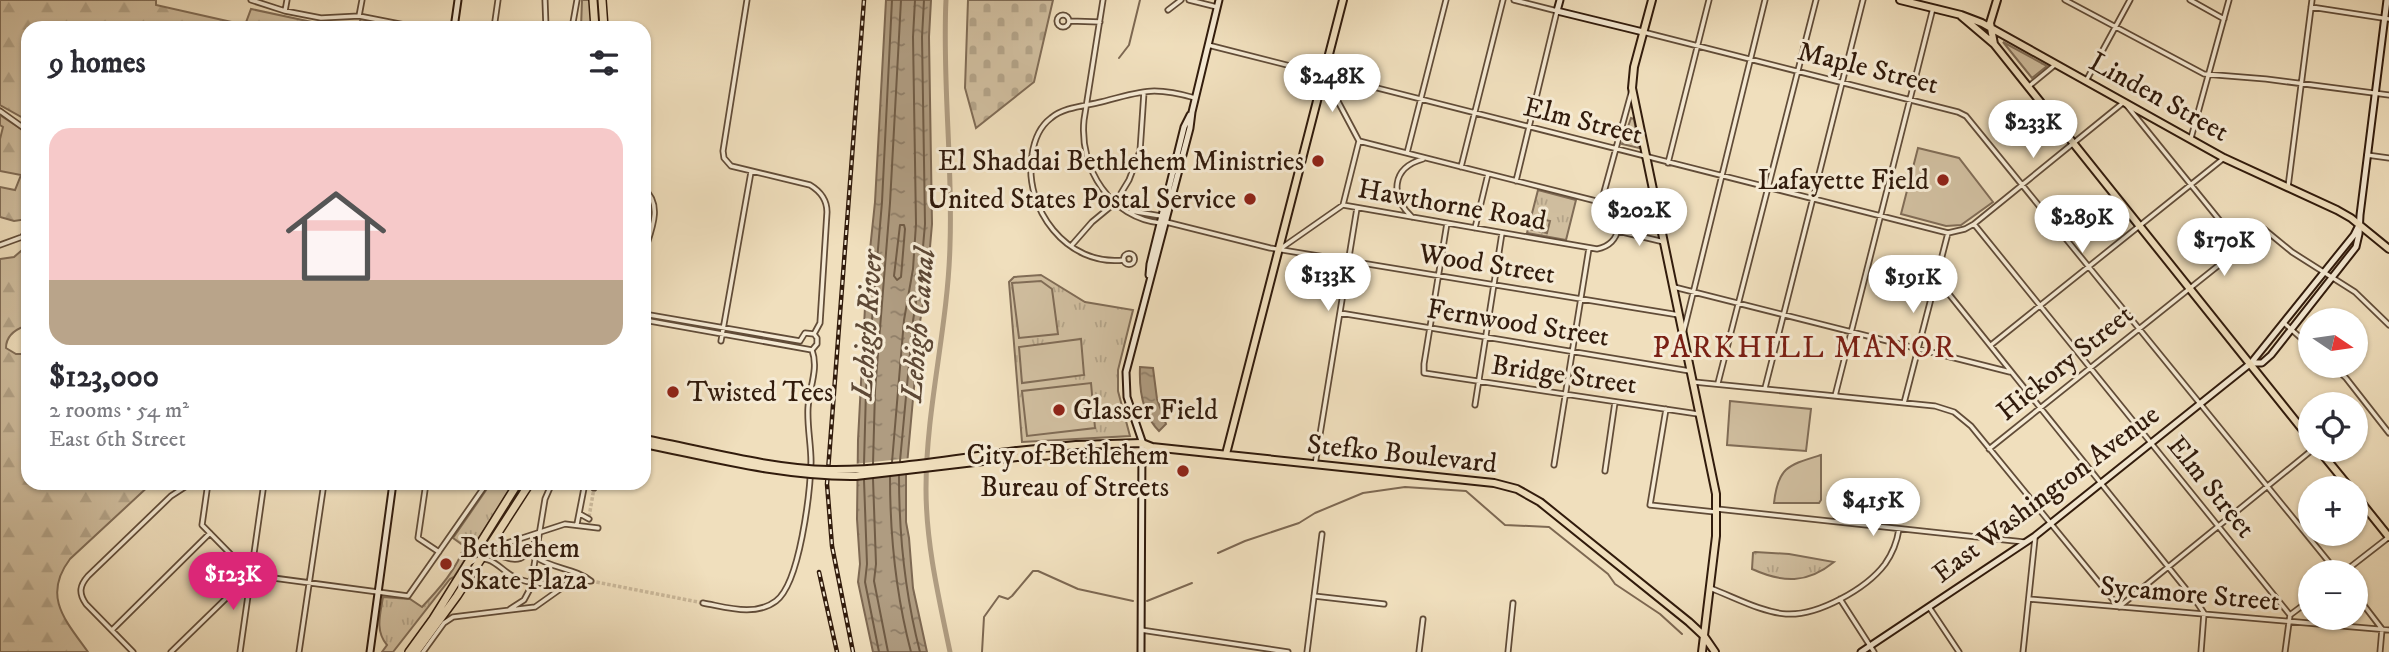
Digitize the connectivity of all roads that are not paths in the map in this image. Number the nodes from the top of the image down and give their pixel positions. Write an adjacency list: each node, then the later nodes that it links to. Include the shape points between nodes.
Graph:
1 (251, 0): 37 (street)
2 (287, 0): 37 (street)
3 (362, 0): 40 (street)
4 (458, 0): 44 (street)
5 (498, 0): 45 (street)
6 (545, 0): 46 (street)
7 (577, 0): 47 (street)
8 (593, 0): 48 (highway)
9 (602, 0): 49 (highway)
10 (747, 0): 92 (street, via 723,151 727,164)
11 (1103, 0): 51 (street)
12 (1181, 0): 36 (street)
13 (1189, 0): 34 (street)
14 (1219, 0): 34 (street)
15 (1343, 0): 62 (main road)
16 (1446, 0): 72 (street)
17 (1503, 0): 77 (street)
18 (1514, 0): 38 (street, Maple Street)
19 (1560, 0): 38 (street)
20 (1652, 0): 54 (main road)
21 (1709, 0): 57 (street)
22 (1765, 0): 58 (street)
23 (1816, 0): 60 (street)
24 (1863, 0): 64 (street)
25 (1900, 0): 35 (main road, Linden Street)
26 (1997, 0): 53 (main road)
27 (2065, 0): 52 (street)
28 (2130, 0): 52 (street)
29 (2190, 0): 42 (street)
30 (2229, 0): 42 (street)
31 (2312, 0): 33 (street)
32 (2387, 0): 41 (street, East Washington Avenue)
33 (2311, 6): 41 (street); 65 (street)
34 (1217, 7): 56 (street)
35 (1933, 8): 39 (main road, Linden Street); 73 (street)
36 (1168, 10)
37 (285, 11): 40 (street, via 321,18)
38 (1557, 11): 54 (street, Maple Street); 79 (street)
39 (1961, 15): 53 (main road, Linden Street); 55 (main road)
40 (359, 16): 43 (street)
41 (2387, 18): 69 (street, East Washington Avenue)
42 (2224, 19): 61 (street)
43 (384, 21)
44 (455, 21)
45 (495, 21)
46 (546, 21)
47 (573, 21)
48 (594, 21)
49 (604, 21)
50 (1069, 21): 51 (street)
51 (1100, 22): 75 (street)
52 (2115, 28): 61 (street); 63 (street)
53 (1990, 29): 55 (main road); 59 (main road, Linden Street)
54 (1643, 32): 57 (street, Maple Street); 67 (main road)
55 (1994, 44): 66 (main road)
56 (1208, 45): 62 (street, Elm Street); 71 (street)
57 (1697, 46): 58 (street, Maple Street); 90 (street)
58 (1751, 60): 60 (street, Maple Street); 94 (street)
59 (2056, 64): 63 (main road, Linden Street); 66 (street)
60 (1798, 72): 64 (street, Maple Street); 99 (street)
61 (2209, 74): 65 (street); 80 (street)
62 (1324, 75): 72 (street, Elm Street); 81 (street); 124 (main road)
63 (2086, 81): 74 (main road, Linden Street)
64 (1843, 83): 73 (street, Maple Street); 101 (street)
65 (2302, 84): 69 (street); 98 (street)
66 (2028, 87): 82 (main road)
67 (1632, 88): 83 (street); 86 (main road)
68 (1144, 91): 71 (street, via 1159,89); 75 (street); 103 (street, via 1138,160)
69 (2375, 93): 70 (street); 85 (street, East Washington Avenue)
70 (2389, 95)
71 (1195, 98): 108 (street)
72 (1420, 100): 77 (street, Elm Street); 84 (street)
73 (1910, 100): 96 (street, Maple Street, via 1966,116); 106 (street)
74 (2124, 102): 80 (main road, Linden Street); 82 (street); 97 (street)
75 (1087, 105): 103 (street, via 1082,135 1086,154 1099,185); 121 (street, via 1061,111 1044,125 1031,162 1031,186 1039,209 1051,229)
76 (0, 111): 78 (street)
77 (1474, 113): 79 (street, Elm Street); 91 (street)
78 (21, 126)
79 (1529, 127): 83 (street, Elm Street); 95 (street)
80 (2191, 138): 88 (main road, Linden Street)
81 (1359, 141): 84 (street); 104 (street)
82 (2074, 145): 96 (street); 112 (main road)
83 (1615, 149): 86 (street, Elm Street); 102 (street)
84 (1407, 153): 87 (street)
85 (2367, 155): 89 (street); 113 (street, East Washington Avenue)
86 (1646, 156): 90 (street, Elm Street); 119 (main road)
87 (1425, 158): 91 (street); 107 (street, via 1407,167 1398,183 1398,199)
88 (2224, 158): 97 (street); 98 (main road, Linden Street)
89 (2389, 158)
90 (1668, 163): 94 (street, Elm Street)
91 (1461, 167): 93 (street)
92 (751, 172): 149 (street); 152 (street, via 810,185 826,204 820,323)
93 (1488, 174): 95 (street); 114 (street)
94 (1721, 176): 99 (street, Elm Street); 136 (street)
95 (1516, 181): 102 (street)
96 (2023, 184): 111 (street); 128 (street, Maple Street)
97 (2190, 185): 112 (street); 123 (street)
98 (2288, 187): 113 (main road, Linden Street)
99 (1769, 188): 101 (street, Elm Street); 138 (street)
100 (651, 196): 110 (street, via 655,208)
101 (1813, 199): 106 (street, Elm Street); 142 (street)
102 (1601, 202): 115 (street, via 1617,216)
103 (1115, 204): 108 (street, Wood Street); 121 (street)
104 (1343, 205): 105 (street, Hawthorne Road); 124 (street, Hawthorne Road)
105 (1357, 208): 107 (street, Hawthorne Road); 127 (street)
106 (1880, 216): 117 (street, Elm Street); 151 (street)
107 (1412, 217): 109 (street, Hawthorne Road)
108 (1163, 221): 124 (street, Wood Street); 185 (street, via 1125,372 1127,397)
109 (1447, 223): 114 (street, Hawthorne Road); 130 (street)
110 (651, 224)
111 (1974, 224): 117 (street); 139 (street, Elm Street)
112 (2139, 225): 128 (street); 135 (main road)
113 (2359, 225): 125 (main road, Linden Street); 129 (street, East Washington Avenue); 131 (street, East Washington Avenue, via 2356,247)
114 (1475, 228): 116 (street, Hawthorne Road)
115 (1618, 231): 119 (street); 122 (street, via 1607,246)
116 (1502, 233): 122 (street, Hawthorne Road); 133 (street)
117 (1948, 233): 132 (street)
118 (21, 237): 120 (street)
119 (1665, 242): 134 (main road)
120 (0, 245)
121 (1071, 246): 126 (street, via 1099,259)
122 (1589, 248): 137 (street)
123 (2242, 248): 129 (street, Hickory Street, via 2264,229); 135 (street, Hickory Street)
124 (1280, 249): 127 (street, Wood Street); 188 (main road)
125 (2389, 249)
126 (1124, 260)
127 (1349, 260): 130 (street, Wood Street); 140 (street)
128 (2089, 266): 139 (street); 147 (street, Maple Street)
129 (2323, 271): 131 (street); 144 (street, East Washington Avenue)
130 (1438, 275): 133 (street, Wood Street); 146 (street)
131 (2332, 277): 145 (street, via 2367,301); 148 (street, East Washington Avenue)
132 (1936, 278): 157 (street); 159 (street)
133 (1493, 284): 137 (street, Wood Street); 154 (street)
134 (1674, 287): 136 (street); 141 (main road)
135 (2190, 289): 147 (street, Hickory Street); 162 (main road)
136 (1692, 292): 138 (street); 150 (street)
137 (1581, 299): 141 (street, Wood Street); 161 (street)
138 (1738, 304): 142 (street); 169 (street)
139 (2039, 306): 157 (street); 163 (street, Elm Street)
140 (1340, 313): 146 (street, Fernwood Street); 191 (street)
141 (1679, 315): 150 (main road)
142 (1784, 315): 151 (street); 170 (street)
143 (651, 317): 149 (street)
144 (2282, 321): 148 (street); 162 (street, East Washington Avenue)
145 (2389, 326)
146 (1430, 328): 154 (street, Fernwood Street); 167 (street, Bridge Street, via 1424,373)
147 (2140, 328): 163 (street, Hickory Street); 174 (street, Maple Street)
148 (2291, 329): 153 (street); 162 (street, East Washington Avenue, via 2262,362)
149 (722, 331): 155 (street); 156 (street); 158 (street)
150 (1683, 332): 164 (main road)
151 (1851, 332): 159 (street); 172 (street)
152 (814, 334): 156 (street, via 805,333); 160 (street, via 818,341)
153 (2298, 335)
154 (1485, 337): 161 (street, Fernwood Street); 167 (street)
155 (721, 341)
156 (800, 341): 158 (street)
157 (1990, 346): 165 (street)
158 (802, 348): 160 (street)
159 (1918, 349): 165 (street); 175 (street)
160 (812, 350): 241 (street, via 808,500 790,582 775,602 759,609)
161 (1573, 351): 164 (street, Fernwood Street); 171 (street)
162 (2251, 363): 174 (street, East Washington Avenue); 180 (main road)
163 (2090, 368): 177 (street, Hickory Street); 183 (street, Elm Street)
164 (1690, 371): 168 (main road)
165 (2012, 372): 177 (street)
166 (2346, 378): 181 (street)
167 (1478, 381): 171 (street, Bridge Street); 176 (street)
168 (1692, 382): 169 (street); 179 (main road)
169 (1718, 383): 170 (street)
170 (1765, 389): 172 (street)
171 (1565, 394): 173 (street, Bridge Street); 192 (street)
172 (1835, 396): 175 (street)
173 (1615, 402): 178 (street, Bridge Street); 193 (street)
174 (2200, 402): 183 (street, East Washington Avenue); 196 (street, Maple Street)
175 (1905, 404): 186 (street, via 1944,408 1961,416)
176 (1475, 405)
177 (2040, 408): 186 (street, Hickory Street); 195 (street)
178 (1666, 409): 179 (street, Bridge Street); 208 (street, via 1650,505)
179 (1699, 414): 208 (main road)
180 (2298, 424)
181 (2389, 433)
182 (651, 440): 187 (main road, Stefko Boulevard, bridge, via 829,470)
183 (2151, 443): 195 (street, East Washington Avenue); 215 (street, Elm Street)
184 (651, 445): 187 (main road, Stefko Boulevard, bridge, via 829,476)
185 (1142, 447): 187 (main road, Stefko Boulevard, via 1076,445); 188 (main road, Stefko Boulevard); 254 (street)
186 (1989, 449): 213 (street)
187 (1017, 454)
188 (1226, 454): 191 (main road, Stefko Boulevard)
189 (2298, 461): 196 (street)
190 (2329, 462): 194 (main road)
191 (1315, 465): 257 (main road, Stefko Boulevard, via 1494,483 1525,493)
192 (1554, 465)
193 (1605, 471)
194 (2340, 476)
195 (2101, 483): 213 (street, East Washington Avenue); 232 (street)
196 (2267, 486): 215 (street); 229 (street, Maple Street)
197 (180, 490): 256 (street, via 89,576 80,590 83,601)
198 (207, 490): 218 (street, via 202,525)
199 (263, 490): 233 (street)
200 (323, 490): 235 (street)
201 (392, 490): 237 (street)
202 (425, 490): 225 (street, via 418,538)
203 (482, 490): 225 (street)
204 (514, 490): 216 (highway)
205 (525, 490): 223 (highway)
206 (549, 490): 219 (street)
207 (584, 490): 210 (street)
208 (1717, 511): 217 (street); 236 (main road)
209 (2368, 511): 222 (main road)
210 (579, 512): 211 (street); 212 (street)
211 (589, 518): 214 (street); 214 (street, via 597,528)
212 (577, 524): 214 (street); 219 (street)
213 (2050, 524): 221 (street, East Washington Avenue); 245 (street)
214 (587, 526)
215 (2218, 526): 232 (street); 250 (street, Elm Street)
216 (491, 527): 223 (street); 226 (highway)
217 (1899, 529): 224 (street); 239 (street, via 1879,572)
218 (210, 533): 233 (street); 256 (street)
219 (538, 533): 223 (street, via 504,544); 227 (street, via 532,549 519,558); 228 (street)
220 (1322, 534): 238 (street)
221 (2035, 536): 224 (street, East Washington Avenue); 240 (street)
222 (2389, 537): 230 (street)
223 (493, 540): 227 (highway)
224 (2026, 542): 244 (street, East Washington Avenue)
225 (439, 552): 237 (street, via 408,596)
226 (474, 553): 227 (street); 231 (highway)
227 (483, 555): 231 (street); 234 (street, via 516,578 548,583 571,576); 265 (highway)
228 (536, 557): 234 (street); 247 (street, bridge, via 531,587 519,604)
229 (2327, 560)
230 (2359, 560)
231 (466, 566): 264 (highway)
232 (2168, 566): 245 (street); 249 (street)
233 (251, 575): 235 (street); 260 (street); 261 (street)
234 (588, 581): 247 (street, via 566,585 535,607)
235 (309, 583): 237 (street); 262 (street)
236 (1710, 587): 239 (street, via 1785,614 1814,611); 257 (main road)
237 (378, 593): 263 (street)
238 (1314, 596): 243 (street); 269 (street)
239 (1840, 599): 258 (street)
240 (2029, 599): 245 (street, Sycamore Street); 276 (street)
241 (703, 603)
242 (1513, 603): 271 (street)
243 (1384, 604)
244 (1929, 607): 258 (street, East Washington Avenue); 275 (street)
245 (2119, 607): 249 (street, Sycamore Street)
246 (2298, 609): 250 (street)
247 (504, 611): 266 (street, via 453,617)
248 (2368, 611): 253 (street)
249 (2204, 613): 252 (street, Sycamore Street); 277 (street)
250 (2290, 615): 252 (street)
251 (1423, 619): 270 (street)
252 (2288, 622): 253 (street, Sycamore Street); 278 (street)
253 (2382, 629): 255 (street, Sycamore Street); 279 (street)
254 (1141, 630): 267 (street); 268 (street)
255 (2389, 630)
256 (112, 631): 259 (street)
257 (1704, 636): 272 (main road); 273 (main road, Stefko Boulevard)
258 (1872, 649): 274 (street, East Washington Avenue)
259 (133, 652)
260 (171, 652)
261 (240, 652)
262 (299, 652)
263 (370, 652)
264 (409, 652)
265 (416, 652)
266 (423, 652)
267 (1141, 652)
268 (1287, 652)
269 (1307, 652)
270 (1419, 652)
271 (1508, 652)
272 (1702, 652)
273 (1715, 652)
274 (1861, 652)
275 (1959, 652)
276 (2023, 652)
277 (2201, 652)
278 (2285, 652)
279 (2380, 652)

